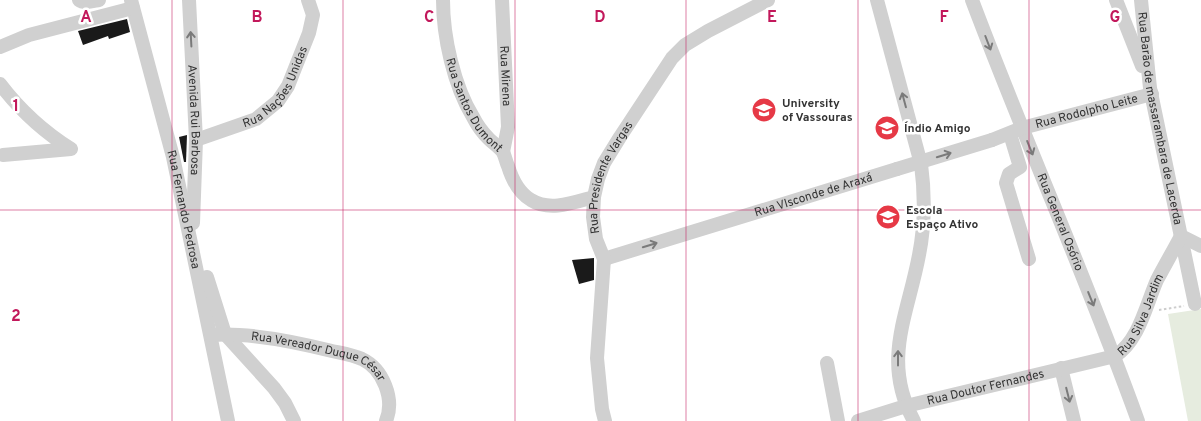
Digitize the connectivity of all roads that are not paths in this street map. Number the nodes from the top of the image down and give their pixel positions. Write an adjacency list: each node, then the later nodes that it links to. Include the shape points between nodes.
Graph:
1 (79, 0): 2 (street)
2 (99, 0)
3 (189, 0): 17 (street, Avenida Rui Barbosa, one-way to 3)
4 (308, 0): 17 (street, Rua Nações Unidas, via 313,16 310,33 288,86 278,101 256,119)
5 (443, 0): 18 (street, Rua Santos Dumont, via 443,17 460,92 473,118)
6 (502, 0): 18 (street, Rua Mirena, via 508,127)
7 (768, 0): 20 (street, Rua Presidente Vargas, via 708,31 685,45 672,58 604,163)
8 (877, 0): 32 (street, one-way to 8, via 900,386 898,348 922,233 921,164)
9 (972, 0): 16 (street, Rua General Osório, one-way to 16, via 1004,87)
10 (1116, 0): 15 (street)
11 (1141, 0): 15 (street, Rua Barão de massarambara de Lacerda)
12 (132, 4): 13 (street); 22 (street, Rua Fernando Pedrosa)
13 (11, 42)
14 (0, 84): 19 (street, via 50,136 71,149)
15 (1151, 91): 16 (street, Rua Rodolpho Leite); 21 (street, Rua Barão de massarambara de Lacerda)
16 (1016, 131): 24 (street, Rua VIsconde de Araxá, one-way to 16, bridge); 25 (street, via 1020,167 1009,174 1006,183); 29 (street, Rua General Osório, one-way to 29)
17 (196, 140): 22 (street, Avenida Rui Barbosa)
18 (503, 152): 20 (street, Rua Santos Dumont, via 515,183 532,200 559,206)
19 (1, 154)
20 (594, 197): 24 (street, Rua Presidente Vargas, via 596,240)
21 (1182, 236): 23 (street); 26 (street, Rua Barão de massarambara de Lacerda); 29 (street, Rua Silva Jardim, via 1128,346)
22 (192, 241): 27 (street); 28 (street, Rua Fernando Pedrosa)
23 (1201, 246)
24 (604, 259): 36 (street, Rua Presidente Vargas, via 597,358)
25 (1029, 259)
26 (1195, 304)
27 (225, 334): 28 (street, Rua Vereador Duque César); 34 (street, via 274,388); 35 (street, Rua Vereador Duque César, via 294,343 362,359 372,366 386,388 389,402)
28 (211, 335): 33 (street, Rua Fernando Pedrosa)
29 (1115, 356): 31 (street, Rua Doutor Fernandes); 42 (street, Rua Silva Jardim)
30 (827, 363): 37 (street)
31 (1062, 368): 32 (street, Rua Doutor Fernandes); 41 (street, one-way to 41)
32 (906, 406): 38 (street, Rua Doutor Fernandes); 39 (street); 40 (street)
33 (228, 421)
34 (294, 421)
35 (386, 421)
36 (605, 421)
37 (838, 421)
38 (858, 421)
39 (906, 421)
40 (914, 421)
41 (1074, 421)
42 (1138, 421)

